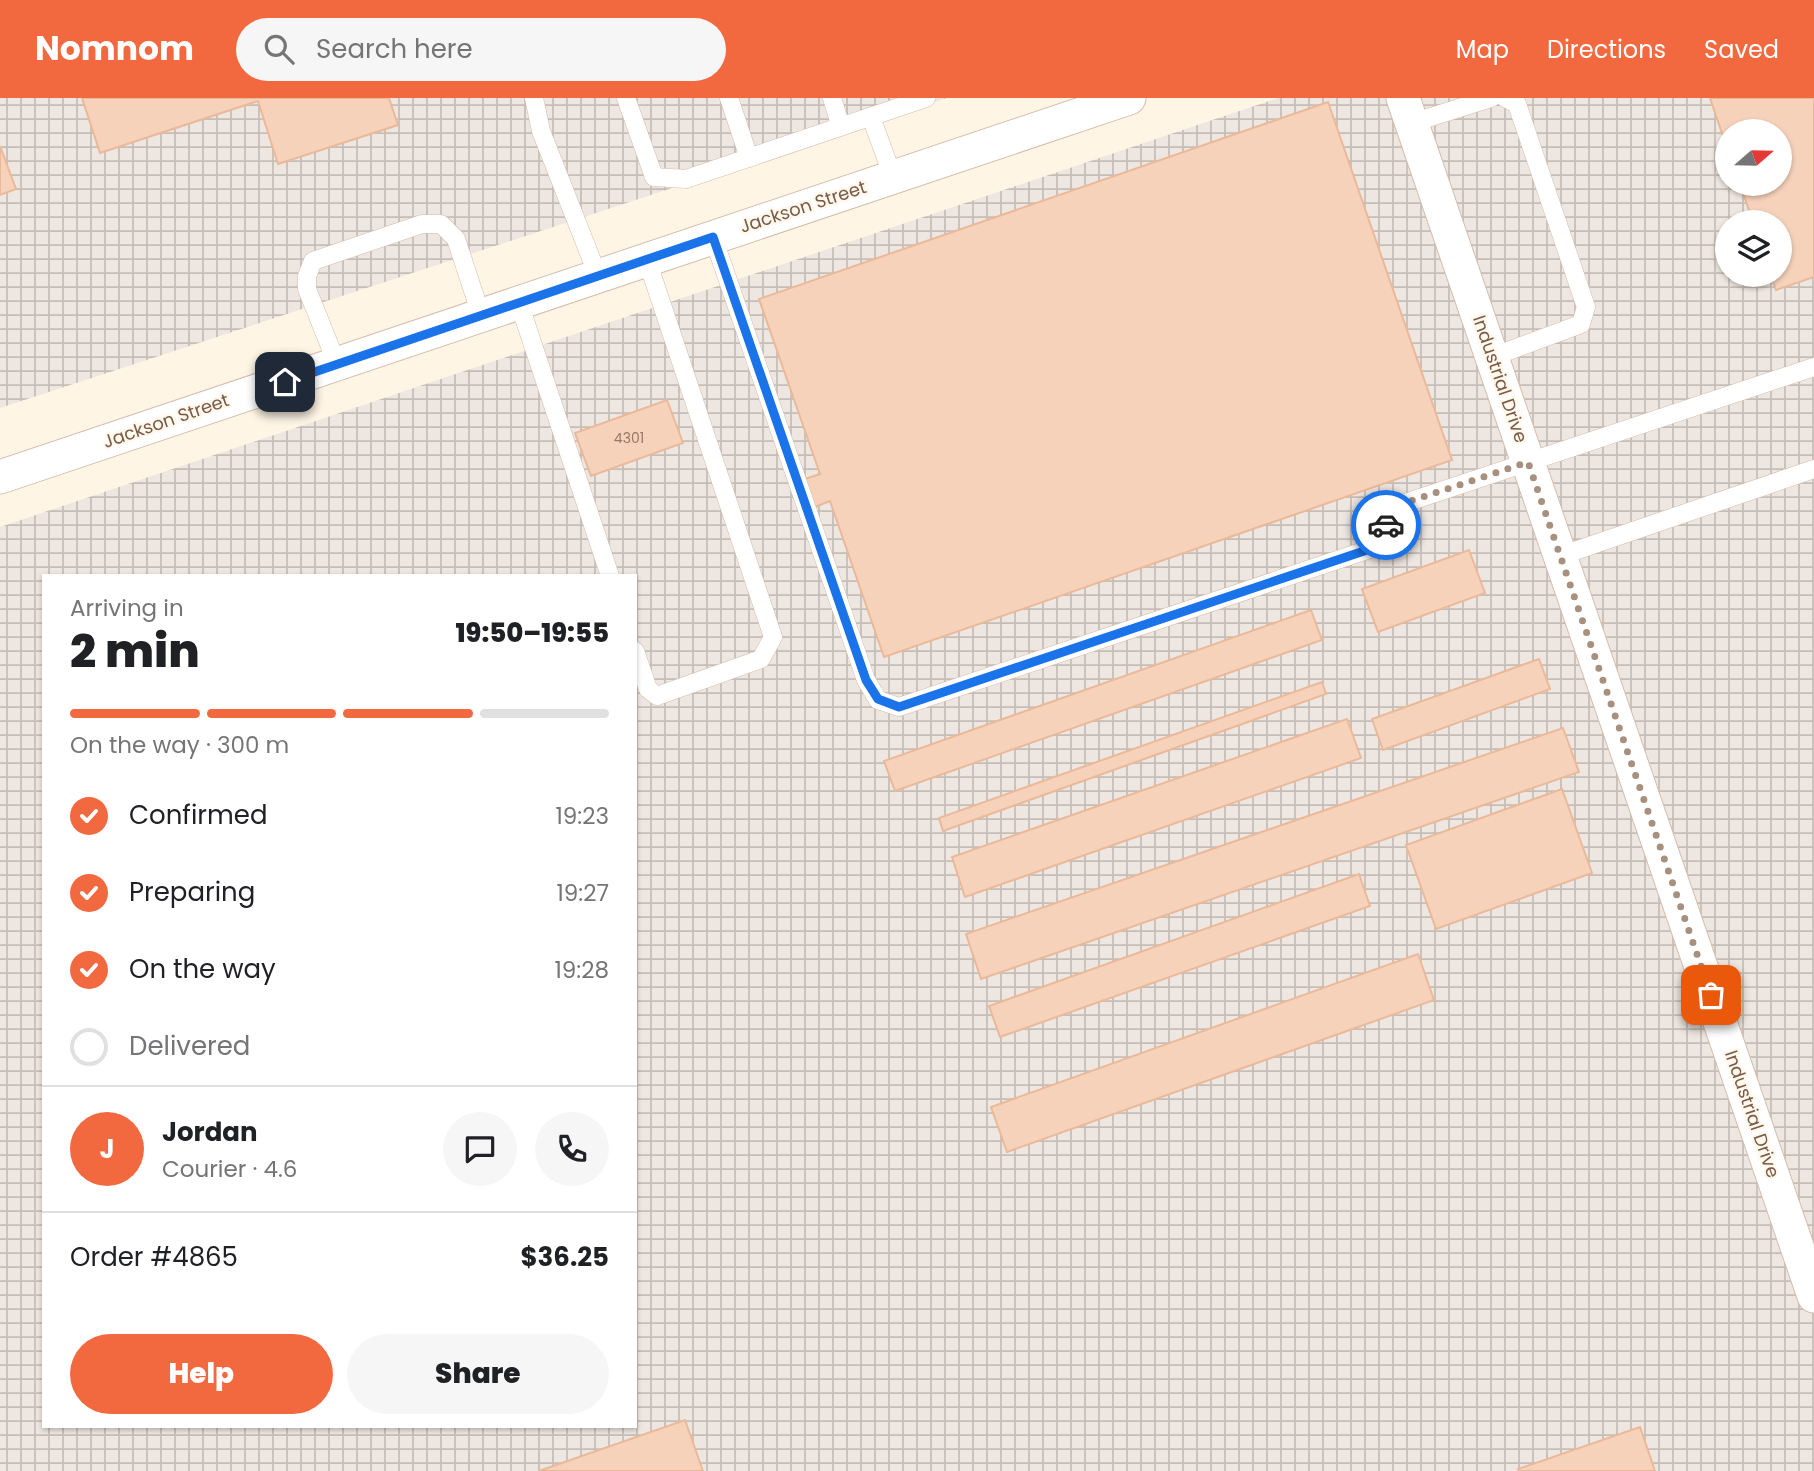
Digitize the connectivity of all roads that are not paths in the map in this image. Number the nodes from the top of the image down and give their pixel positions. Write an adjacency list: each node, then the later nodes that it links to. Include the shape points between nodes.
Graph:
1 (534, 98): 16 (lane, via 541,131)
2 (626, 98): 12 (lane, via 654,177 686,179)
3 (729, 98): 12 (lane)
4 (832, 98): 11 (lane)
5 (926, 98): 10 (lane)
6 (1129, 98): 13 (street, Jackson Street)
7 (1490, 98): 9 (lane)
8 (1505, 98): 19 (lane, via 1517,104 1586,307 1581,324)
9 (1408, 111): 19 (street, Industrial Drive)
10 (871, 117): 11 (lane); 13 (lane)
11 (841, 127): 12 (lane)
12 (749, 158)
13 (893, 177): 14 (street, Jackson Street)
14 (713, 237): 15 (street, Jackson Street); 22 (lane, via 866,680 878,699 899,707 1370,549 1399,505)
15 (647, 260): 16 (street, Jackson Street); 27 (lane, via 773,637 761,659 656,696 648,689)
16 (598, 276): 17 (street, Jackson Street)
17 (519, 303): 18 (street, Jackson Street); 26 (lane)
18 (481, 316): 20 (street, Jackson Street); 20 (lane, via 456,239 441,225 422,223 313,261 307,289)
19 (1492, 357): 22 (street, Industrial Drive)
20 (337, 364): 24 (street, Jackson Street)
21 (1814, 368): 22 (lane)
22 (1528, 462): 25 (street, Industrial Drive)
23 (1814, 469): 25 (lane)
24 (0, 477)
25 (1560, 556): 28 (street, Industrial Drive)
26 (609, 574)
27 (637, 657)
28 (1807, 1251): 29 (street, Industrial Drive)
29 (1814, 1296)

